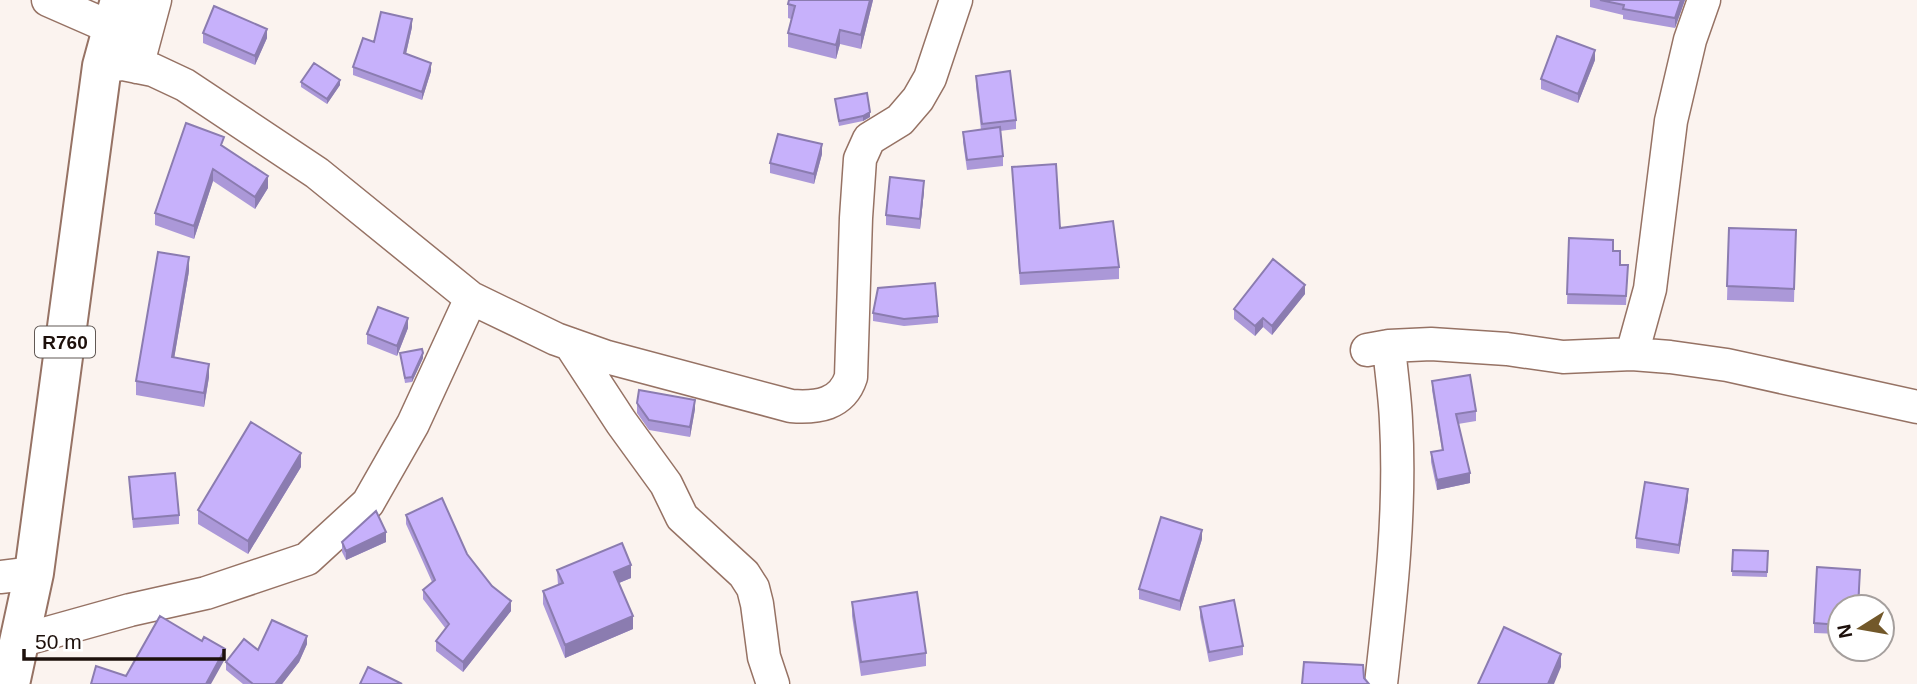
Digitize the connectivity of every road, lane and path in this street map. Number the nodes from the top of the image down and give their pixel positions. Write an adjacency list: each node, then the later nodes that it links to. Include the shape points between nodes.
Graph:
1 (48, 0): 5 (street)
2 (155, 0): 6 (street)
3 (956, 0): 8 (street, via 930,78 918,99 900,120 869,139 860,159 854,356 842,395 824,406 792,406)
4 (1704, 0): 9 (street, via 1671,121 1650,289)
5 (116, 14): 6 (main road, R760)
6 (119, 67): 7 (street, via 153,70 185,85 317,173); 11 (main road, R760)
7 (471, 298): 8 (street); 12 (street, via 413,424 368,503 307,559 206,593)
8 (570, 344): 14 (street, via 666,484 682,517 744,574 753,589)
9 (1632, 354): 10 (street, via 1727,365); 15 (street, via 1563,357 1462,346 1378,348 1396,422 1396,518)
10 (1917, 407)
11 (17, 575): 12 (main road, R760)
12 (19, 641): 13 (main road, R760)
13 (10, 684)
14 (773, 684)
15 (1381, 684)

